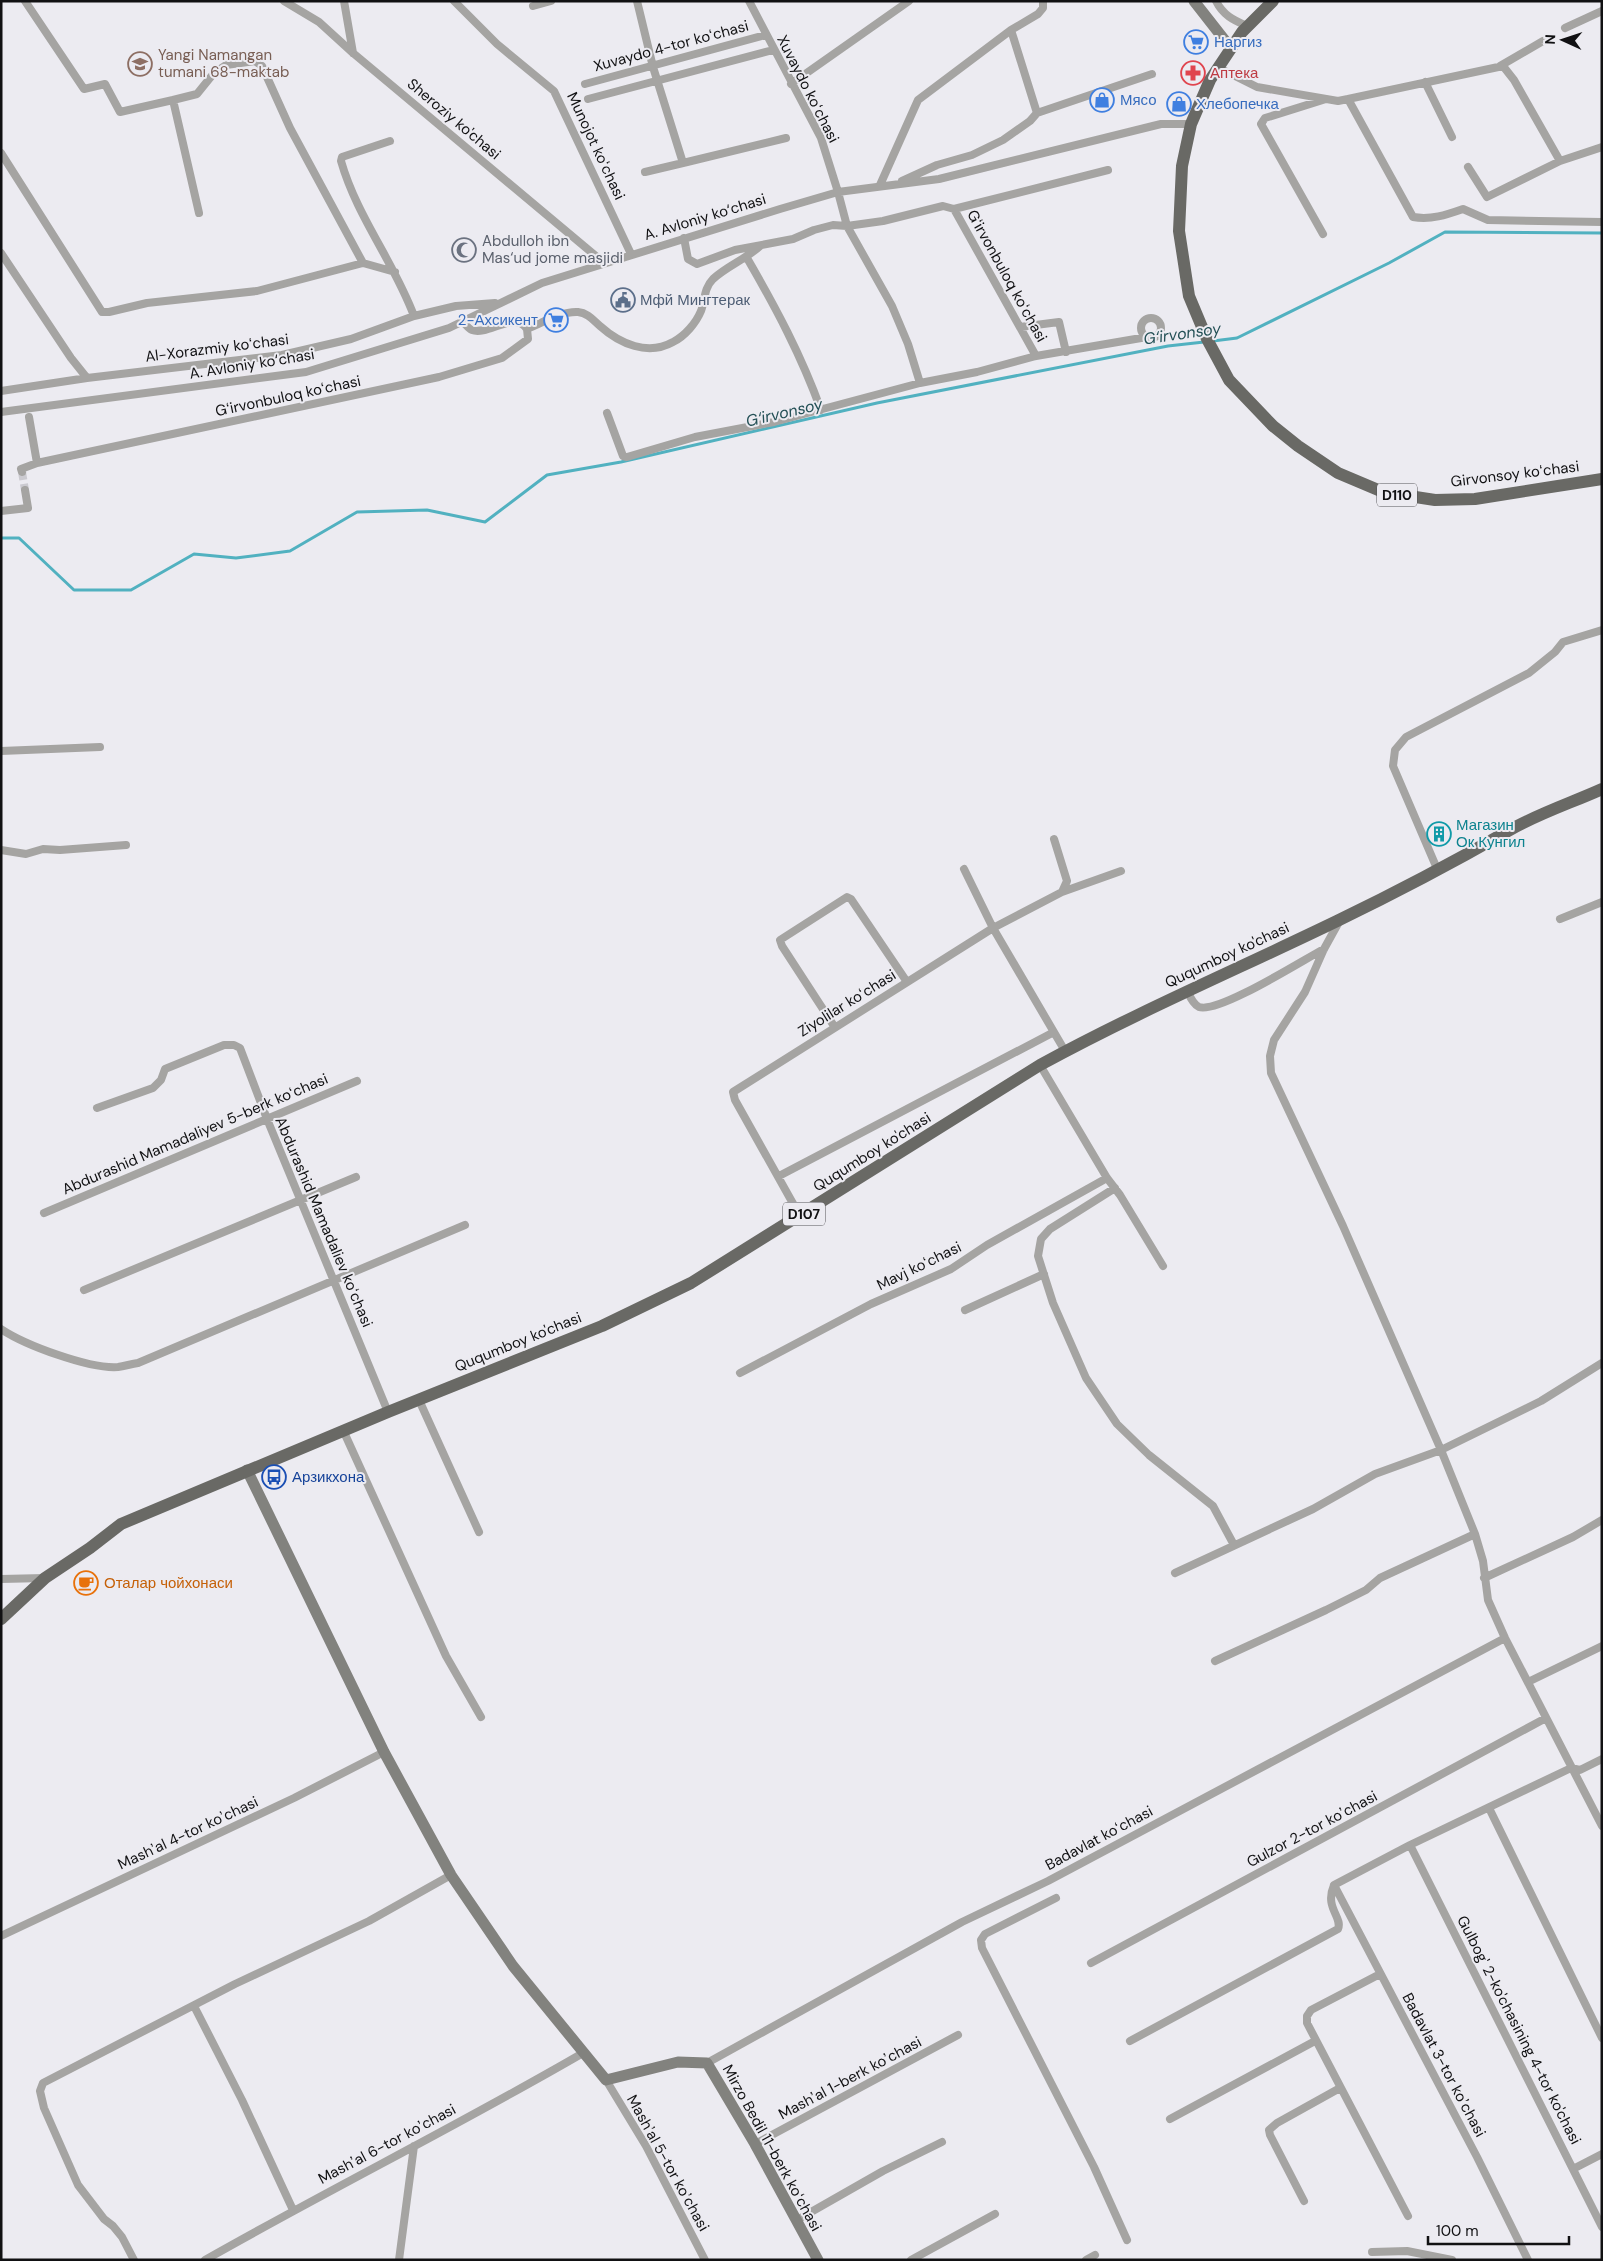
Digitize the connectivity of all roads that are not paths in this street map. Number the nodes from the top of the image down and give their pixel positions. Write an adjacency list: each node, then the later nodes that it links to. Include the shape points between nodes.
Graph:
1 (25, 1): 34 (street, via 84,89 105,84 120,112)
2 (284, 1): 22 (street, Sheroziy ko'chasi, via 319,22)
3 (344, 1): 22 (street)
4 (454, 1): 58 (street, Munojot koʻchasi, via 497,44 554,91)
5 (551, 1): 13 (street)
6 (637, 1): 24 (street)
7 (749, 1): 18 (street, Xuvaydo koʻchasi)
8 (909, 1): 30 (street)
9 (1194, 1): 20 (street)
10 (1216, 1): 15 (street, via 1220,10 1231,19)
11 (1273, 1): 15 (main road, Girvonsoy koʻchasi / D110)
12 (1043, 4): 17 (street, via 1038,14)
13 (533, 6)
14 (1602, 11): 16 (street)
15 (1247, 26): 20 (main road, Girvonsoy koʻchasi / D110)
16 (1566, 28)
17 (1011, 30): 35 (street); 48 (street, via 918,100)
18 (765, 35): 21 (street, Xuvaydo koʻchasi); 24 (street, Xuvaydo 4-tor koʻchasi)
19 (1543, 41): 23 (street)
20 (1230, 47): 25 (main road, Girvonsoy koʻchasi / D110)
21 (773, 50): 27 (street); 30 (street, Xuvaydo koʻchasi)
22 (353, 52): 60 (street, Sheroziy ko'chasi)
23 (1500, 66): 28 (street); 42 (street, via 1514,80)
24 (653, 67): 27 (street); 29 (street, Xuvaydo 4-tor koʻchasi)
25 (1217, 67): 33 (street, via 1257,87); 36 (main road, Girvonsoy koʻchasi / D110)
26 (1152, 74): 35 (street)
27 (658, 82): 32 (street); 43 (street)
28 (1425, 82): 31 (street); 37 (street)
29 (585, 84)
30 (791, 84): 49 (street, Xuvaydo koʻchasi, via 821,138)
31 (1348, 98): 33 (street); 52 (street, via 1413,217 1437,217 1463,209 1488,220)
32 (588, 99)
33 (1328, 99): 54 (street, via 1265,118 1261,124)
34 (172, 100): 51 (street); 61 (street, via 197,94 214,73 226,65 255,60 262,66 290,128)
35 (1037, 113): 47 (street, via 1030,121 988,147)
36 (1191, 124): 47 (street, A. Avloniy ko‘chasi, via 1161,124 939,179); 80 (main road, Girvonsoy koʻchasi / D110, via 1182,166 1179,209 1188,296 1228,380 1273,426 1338,473 1383,492 1435,500 1475,499)
37 (1452, 137)
38 (786, 138): 43 (street)
39 (390, 141): 62 (street, via 341,159 362,216)
40 (1602, 146): 42 (street)
41 (1, 153): 61 (street, via 102,312 147,303 257,291)
42 (1560, 161): 44 (street, via 1487,197)
43 (683, 163): 46 (street)
44 (1468, 167)
45 (1108, 170): 50 (street, Gʻirvonbuloq koʻchasi)
46 (644, 172)
47 (896, 184): 48 (street, A. Avloniy ko‘chasi)
48 (880, 185): 49 (street, A. Avloniy ko‘chasi)
49 (838, 192): 53 (street); 55 (street, A. Avloniy ko‘chasi)
50 (954, 210): 53 (street, Gʻirvonbuloq koʻchasi, via 943,206); 66 (street, Gʻirvonbuloq koʻchasi)
51 (199, 213)
52 (1602, 222)
53 (847, 226): 56 (street, Gʻirvonbuloq koʻchasi, via 833,225 793,239); 72 (street, via 892,306)
54 (1323, 234)
55 (684, 238): 56 (street, Gʻirvonbuloq koʻchasi, via 688,259 698,264 736,250); 58 (street, A. Avloniy ko‘chasi)
56 (762, 245): 59 (street, Gʻirvonbuloq koʻchasi)
57 (1, 253): 71 (street)
58 (631, 254): 60 (street, A. Avloniy ko‘chasi)
59 (747, 258): 67 (street, Gʻirvonbuloq koʻchasi, via 713,279 689,330 674,342 657,348 627,344 591,317 577,312); 74 (street, via 784,322)
60 (603, 262): 63 (street, A. Avloniy ko‘chasi)
61 (363, 263): 62 (street)
62 (395, 272): 64 (street)
63 (497, 303): 64 (street, Al-Xorazmiy koʻchasi, via 456,306); 65 (street, A. Avloniy ko‘chasi)
64 (414, 316): 71 (street, Al-Xorazmiy koʻchasi, via 351,339 282,355)
65 (463, 322): 67 (street, via 476,331 503,324 520,324); 75 (street, A. Avloniy ko‘chasi, via 306,372)
66 (1020, 327): 69 (street, via 1059,322); 70 (street, Gʻirvonbuloq koʻchasi)
67 (527, 329): 78 (street, Gʻirvonbuloq koʻchasi, via 526,342 502,358 439,377)
68 (1147, 338): 69 (street, Gʻirvonbuloq koʻchasi)
69 (1066, 352): 70 (street, Gʻirvonbuloq koʻchasi)
70 (1036, 356): 72 (street, Gʻirvonbuloq koʻchasi)
71 (87, 378): 73 (street, Al-Xorazmiy koʻchasi)
72 (920, 383): 74 (street, Gʻirvonbuloq koʻchasi)
73 (1, 391)
74 (821, 410): 76 (street, Gʻirvonbuloq koʻchasi, via 695,437 627,457)
75 (1, 412)
76 (607, 413)
77 (29, 418): 78 (street)
78 (37, 463): 79 (street, Gʻirvonbuloq koʻchasi, via 24,466)
79 (22, 472)
80 (1602, 479)
81 (25, 490): 82 (street, via 28,508)
82 (1, 511)
83 (1602, 630): 91 (street, via 1563,642 1529,673 1406,737 1396,750 1393,766)
84 (100, 747): 85 (street)
85 (1, 751)
86 (1602, 789): 91 (main road, Ququmboy ko'chasi / D107, via 1508,830)
87 (1054, 839): 93 (street, via 1067,881)
88 (126, 845): 89 (street, via 43,849 26,854)
89 (1, 850)
90 (964, 869): 97 (street)
91 (1438, 870): 96 (main road, Ququmboy ko'chasi / D107)
92 (1121, 871): 93 (street, Ziyolilar koʻchasi)
93 (1062, 892): 97 (street, Ziyolilar koʻchasi)
94 (1602, 902): 95 (street)
95 (1560, 919)
96 (1340, 920): 98 (street); 100 (main road, Ququmboy ko'chasi / D107)
97 (993, 928): 99 (street, Ziyolilar koʻchasi); 104 (street)
98 (1324, 949): 101 (street); 129 (street, via 1305,992 1274,1040 1270,1056 1271,1074 1343,1226)
99 (907, 982): 103 (street, Ziyolilar koʻchasi); 103 (street, via 852,899 847,897 780,940)
100 (1188, 992): 101 (street, via 1199,1007 1210,1008); 105 (main road, Ququmboy ko'chasi / D107, via 1115,1024)
101 (1238, 996): 102 (street)
102 (1243, 1005)
103 (834, 1026): 110 (street, Ziyolilar koʻchasi, via 733,1092)
104 (1054, 1032): 105 (street); 110 (street)
105 (1065, 1051): 106 (main road, Ququmboy ko'chasi / D107)
106 (1040, 1065): 112 (street); 116 (main road, Ququmboy ko'chasi / D107)
107 (357, 1081): 109 (street, Abdurashid Mamadaliyev 5-berk koʻchasi)
108 (97, 1108): 109 (street, Abdurashid Mamadaliev koʻchasi, via 153,1088 165,1069 224,1045 234,1045 240,1048)
109 (267, 1119): 114 (street, Abdurashid Mamadaliev koʻchasi); 115 (street, Abdurashid Mamadaliyev 5-berk koʻchasi)
110 (779, 1176): 116 (street)
111 (356, 1177): 114 (street)
112 (1107, 1178): 113 (street); 125 (street, Mavj koʻchasi, via 987,1245 951,1269 872,1304)
113 (1114, 1188): 118 (street); 119 (street, via 1045,1234 1038,1256)
114 (301, 1201): 120 (street, Abdurashid Mamadaliev koʻchasi); 121 (street)
115 (44, 1213)
116 (800, 1216): 126 (main road, Ququmboy ko'chasi / D107, via 691,1283 611,1322)
117 (465, 1226): 120 (street)
118 (1163, 1266)
119 (1044, 1274): 122 (street); 134 (street, via 1053,1303 1086,1378 1117,1424 1149,1455 1213,1506)
120 (334, 1281): 123 (street, via 138,1363 117,1367 68,1357); 127 (street, Abdurashid Mamadaliev koʻchasi)
121 (84, 1290)
122 (965, 1310)
123 (1, 1329)
124 (1602, 1363): 129 (street, via 1541,1401)
125 (740, 1373)
126 (419, 1400): 127 (main road, Ququmboy ko'chasi / D107); 132 (street)
127 (388, 1412): 128 (main road, Ququmboy ko'chasi / D107)
128 (343, 1430): 130 (main road, Ququmboy ko'chasi / D107); 144 (street, via 446,1656)
129 (1441, 1450): 133 (street); 134 (street, via 1375,1474)
130 (247, 1470): 136 (main road, Ququmboy ko'chasi / D107, via 121,1524); 146 (street)
131 (1602, 1520): 137 (street)
132 (479, 1532)
133 (1475, 1534): 137 (street); 142 (street, via 1380,1578 1366,1590 1326,1610)
134 (1234, 1545): 135 (street)
135 (1175, 1573)
136 (45, 1578): 138 (street); 139 (main road, Ququmboy ko'chasi / D107)
137 (1484, 1578): 140 (street, via 1488,1600)
138 (1, 1579)
139 (1, 1618)
140 (1505, 1638): 143 (street); 164 (street, Badavlat koʻchasi, via 1048,1881 962,1922)
141 (1602, 1646): 143 (street)
142 (1215, 1661)
143 (1528, 1682): 145 (street)
144 (481, 1716)
145 (1546, 1718): 148 (street); 156 (street, Gulzor 2-tor koʼchasi)
146 (384, 1752): 152 (street); 155 (street, Mashʼal 4-tor koʼchasi)
147 (1602, 1759): 148 (street, via 1580,1770)
148 (1571, 1768): 149 (street); 150 (street)
149 (1490, 1808): 151 (street); 160 (street)
150 (1602, 1826)
151 (1410, 1845): 153 (street); 172 (street, Gulbog' 2-ko'chasining 4-tor ko'chasi)
152 (451, 1876): 158 (street, via 369,1921); 163 (street, via 513,1966)
153 (1334, 1885): 157 (street, Badavlat 3-tor koʼchasi); 161 (street, via 1330,1896 1339,1922 1338,1929)
154 (1056, 1898): 179 (street, via 985,1934 982,1948 1094,2167)
155 (1, 1936)
156 (1091, 1963)
157 (1380, 1974): 162 (street, via 1311,2010 1307,2023); 190 (street, Badavlat 3-tor koʼchasi)
158 (194, 2006): 174 (street); 182 (street, via 43,2083 40,2091 44,2108 78,2185 122,2237)
159 (958, 2035): 169 (street, Mashʼal 1-berk koʼchasi)
160 (1602, 2038)
161 (1130, 2041)
162 (1315, 2041): 166 (street); 167 (street)
163 (583, 2053): 165 (street); 170 (street, Mashʼal 6-tor koʼchasi)
164 (707, 2063): 165 (street, Mirzo Bedil 11-berk koʻchasi, via 678,2062); 169 (street, Mirzo Bedil 11-berk koʻchasi)
165 (606, 2080): 185 (street, Mashʼal 5-tor koʼchasi, via 646,2146)
166 (1340, 2088): 173 (street, via 1269,2130); 176 (street)
167 (1170, 2119)
168 (942, 2142): 177 (street)
169 (755, 2144): 177 (street, Mirzo Bedil 11-berk koʻchasi)
170 (414, 2146): 174 (street, Mashʼal 6-tor koʼchasi); 184 (street)
171 (1602, 2154): 172 (street)
172 (1573, 2169): 178 (street, Gulbog' 2-ko'chasining 4-tor ko'chasi)
173 (1304, 2202)
174 (293, 2210): 183 (street, Mashʼal 6-tor koʼchasi)
175 (996, 2214): 187 (street)
176 (1408, 2216)
177 (797, 2220): 186 (street, Mirzo Bedil 11-berk koʻchasi)
178 (1602, 2227)
179 (1127, 2240)
180 (1372, 2252): 189 (street, via 1407,2251)
181 (1095, 2255): 188 (street)
182 (134, 2260)
183 (205, 2260)
184 (399, 2260)
185 (705, 2260)
186 (818, 2260)
187 (911, 2260)
188 (1086, 2260)
189 (1452, 2260)
190 (1528, 2260)

